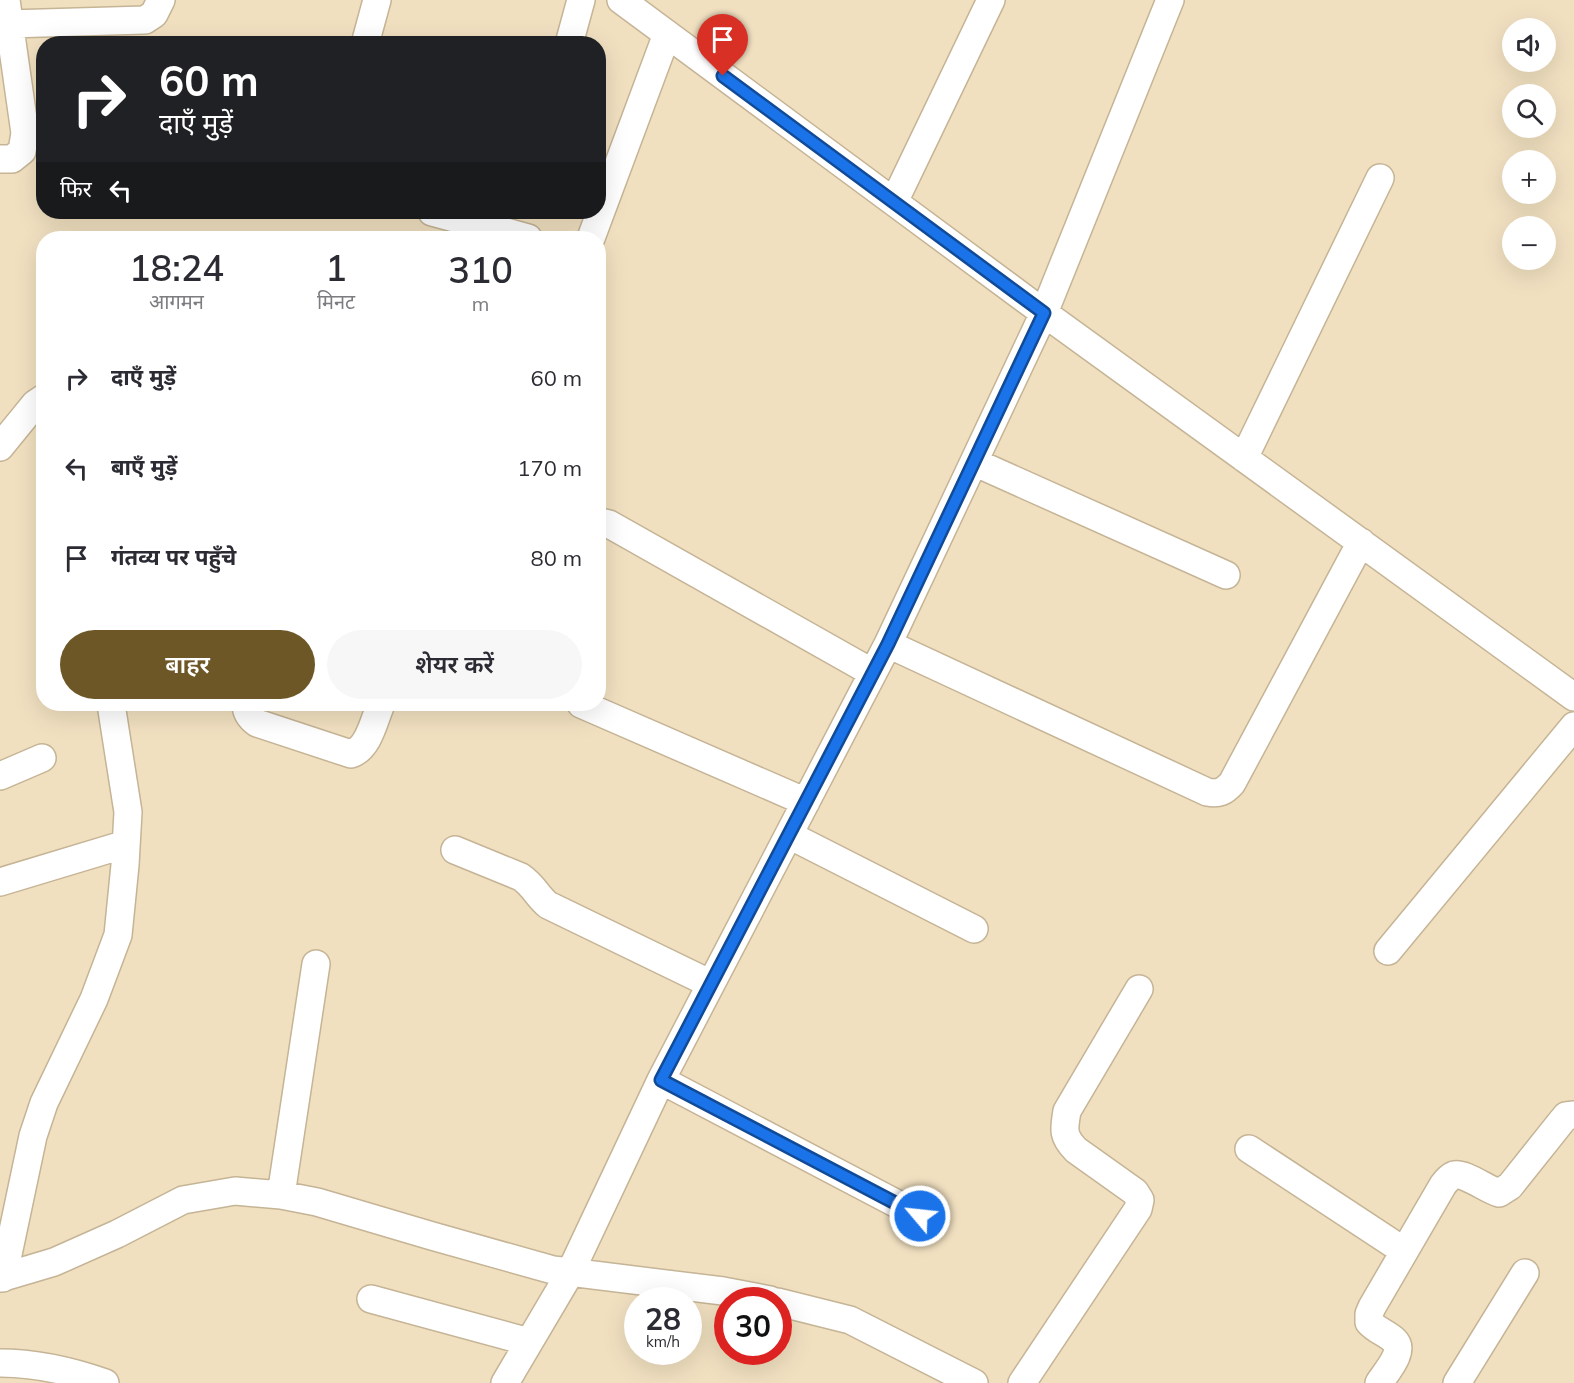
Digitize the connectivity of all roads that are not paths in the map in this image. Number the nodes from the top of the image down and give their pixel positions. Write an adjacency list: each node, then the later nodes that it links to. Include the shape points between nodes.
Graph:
1 (161, 0): 7 (street, via 146,20)
2 (377, 0): 10 (street)
3 (581, 0): 11 (street)
4 (621, 0): 9 (street)
5 (992, 0): 15 (street)
6 (1170, 0): 18 (street)
7 (98, 11): 8 (street)
8 (8, 12): 12 (street, via 25,133 22,151 12,159)
9 (667, 34): 14 (street); 15 (street)
10 (367, 36)
11 (570, 36)
12 (0, 159)
13 (1380, 178): 21 (street)
14 (606, 198)
15 (894, 202): 18 (street)
16 (471, 219): 17 (street)
17 (521, 228)
18 (1044, 313): 21 (street); 22 (street)
19 (36, 404): 20 (street)
20 (0, 447)
21 (1244, 458): 24 (street)
22 (974, 462): 25 (street); 26 (street)
23 (606, 523): 27 (street)
24 (1361, 542): 26 (street, via 1232,783 1217,794); 28 (street)
25 (1226, 575)
26 (888, 644): 27 (street)
27 (873, 673): 36 (street)
28 (1574, 697)
29 (112, 711): 38 (street, via 128,812)
30 (247, 711): 31 (street, via 257,723 351,754 365,743)
31 (378, 711)
32 (596, 711): 36 (street)
33 (1574, 726): 42 (street)
34 (42, 758): 35 (street)
35 (0, 776)
36 (806, 802): 37 (street)
37 (789, 835): 41 (street); 44 (street)
38 (126, 844): 40 (street); 54 (street, via 118,935 94,999 44,1102)
39 (456, 850): 44 (street, via 521,877 548,905)
40 (0, 882)
41 (974, 928)
42 (1388, 951)
43 (316, 964): 49 (street)
44 (711, 984): 46 (street)
45 (1139, 989): 64 (street, via 1067,1111 1064,1130 1076,1150 1135,1192 1140,1200 1138,1209)
46 (661, 1080): 50 (street); 52 (street)
47 (1574, 1115): 51 (street, via 1566,1116 1510,1186 1499,1193 1462,1175 1449,1178)
48 (1249, 1149): 51 (street)
49 (281, 1195): 52 (street); 54 (street, via 234,1191 183,1200 54,1262)
50 (920, 1216)
51 (1404, 1251): 65 (street, via 1369,1314 1369,1322 1396,1341 1399,1348)
52 (570, 1273): 55 (street); 58 (street)
53 (1525, 1273): 66 (street)
54 (2, 1278)
55 (714, 1290)
56 (371, 1299): 58 (street)
57 (792, 1306): 60 (street, via 850,1320)
58 (529, 1342): 62 (street)
59 (0, 1363): 61 (street, via 43,1367)
60 (928, 1373): 63 (street)
61 (105, 1383)
62 (505, 1383)
63 (974, 1383)
64 (1022, 1383)
65 (1379, 1383)
66 (1457, 1383)

